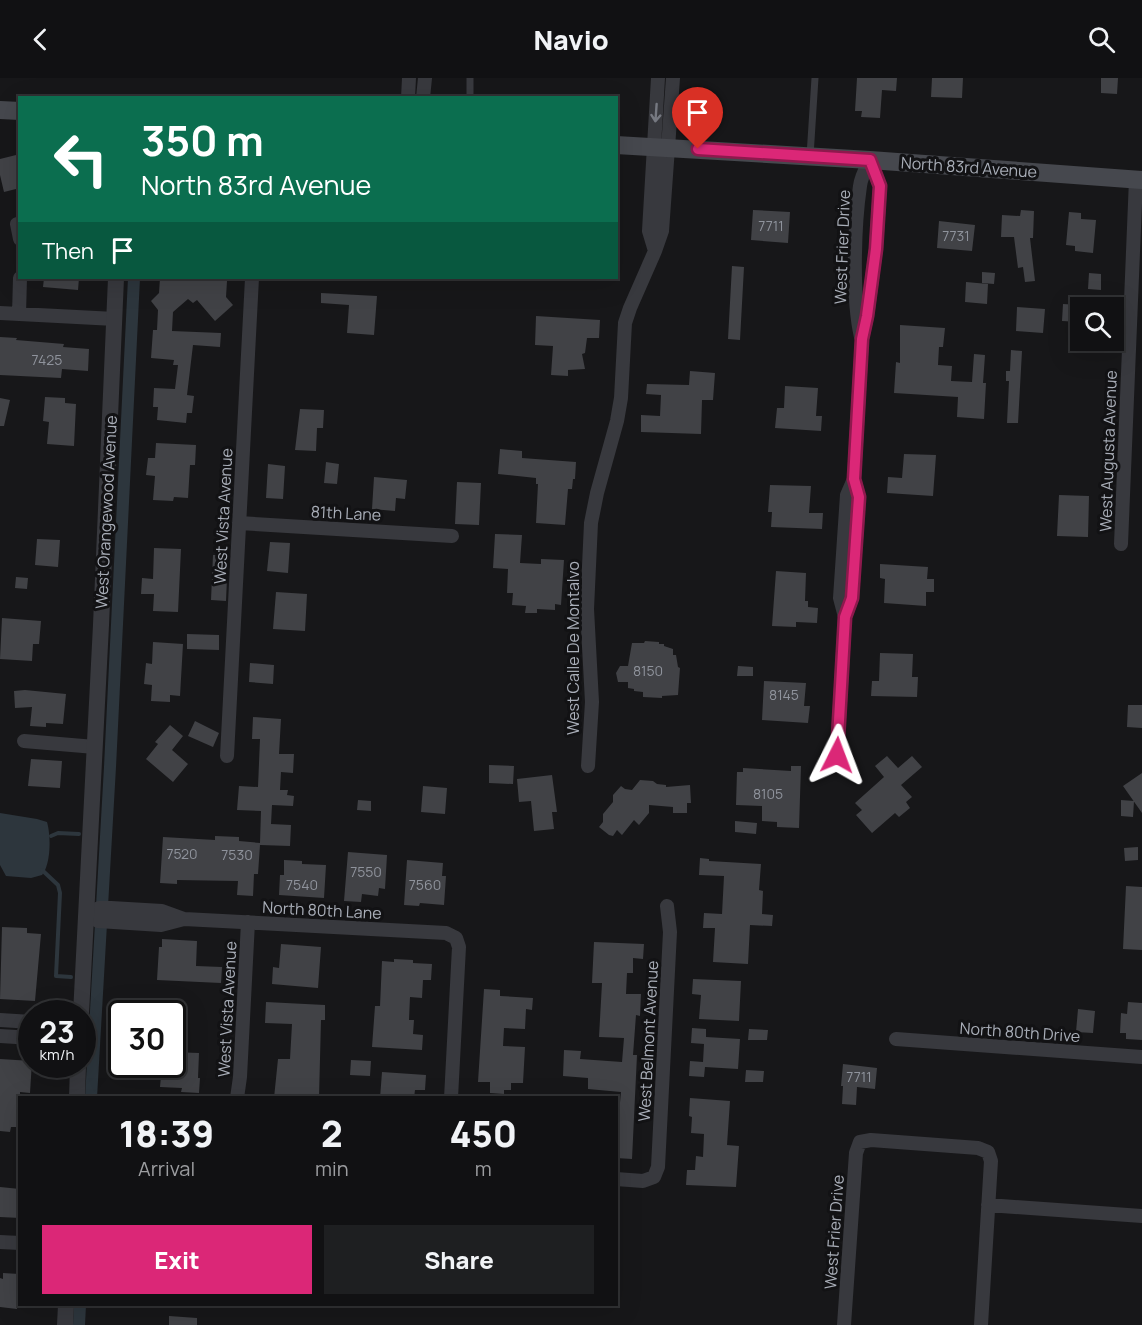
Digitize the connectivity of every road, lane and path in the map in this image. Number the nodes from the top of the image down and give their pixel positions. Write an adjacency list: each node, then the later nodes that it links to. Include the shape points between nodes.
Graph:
1 (409, 78): 7 (street)
2 (425, 78): 8 (street)
3 (470, 78): 9 (lane)
4 (814, 78): 14 (lane)
5 (658, 79): 6 (street); 13 (street, one-way to 13)
6 (673, 80): 13 (street)
7 (408, 96)
8 (423, 96)
9 (470, 96)
10 (0, 110): 11 (main road)
11 (18, 111)
12 (618, 145): 13 (main road, North 83rd Avenue)
13 (661, 147): 14 (main road, North 83rd Avenue); 35 (street, West Calle De Montalvo, via 657,211 662,231 625,323 617,422 591,523 587,609 592,702)
14 (810, 157): 15 (main road, North 83rd Avenue)
15 (870, 160): 16 (main road, North 83rd Avenue); 18 (street, West Frier Drive, via 860,184); 19 (street, West Frier Drive, via 880,186)
16 (1139, 180): 30 (street, West Augusta Avenue)
17 (17, 224): 20 (street)
18 (857, 225): 19 (street); 27 (street, West Frier Drive, via 857,318)
19 (878, 226): 27 (street, West Frier Drive)
20 (18, 229)
21 (20, 279): 25 (street)
22 (116, 279): 26 (street, West Orangewood Avenue)
23 (252, 279): 28 (street, West Vista Avenue)
24 (0, 313): 25 (street)
25 (19, 314): 26 (street)
26 (115, 319): 32 (street, West Orangewood Avenue)
27 (862, 339): 33 (street, West Frier Drive, via 854,479 859,497 852,598 845,617)
28 (239, 523): 29 (street, 81th Lane); 34 (street, West Vista Avenue)
29 (452, 536)
30 (1120, 544)
31 (24, 741): 32 (street)
32 (95, 747): 37 (street, West Orangewood Avenue)
33 (837, 755)
34 (227, 756)
35 (588, 766)
36 (667, 906): 50 (street, West Belmont Avenue, via 670,932 658,1167 654,1177 643,1181)
37 (99, 914): 38 (street, North 80th Lane, via 147,917 162,911 184,919); 39 (street, West Orangewood Avenue)
38 (248, 922): 48 (street, West Vista Avenue); 49 (street, North 80th Lane, via 446,933 456,938 459,947)
39 (84, 1000)
40 (0, 1020): 41 (street)
41 (18, 1021)
42 (0, 1036): 43 (street)
43 (18, 1037)
44 (896, 1040): 45 (street, North 80th Drive)
45 (1142, 1057)
46 (77, 1078): 47 (street)
47 (76, 1096)
48 (237, 1096)
49 (451, 1096)
50 (618, 1179)
51 (988, 1205): 52 (street); 57 (street, West Frier Drive, via 988,1152 978,1148 860,1142 856,1153); 58 (street)
52 (1142, 1216)
53 (0, 1242): 54 (street)
54 (18, 1243)
55 (66, 1306): 56 (street)
56 (65, 1325)
57 (844, 1325)
58 (981, 1325)

